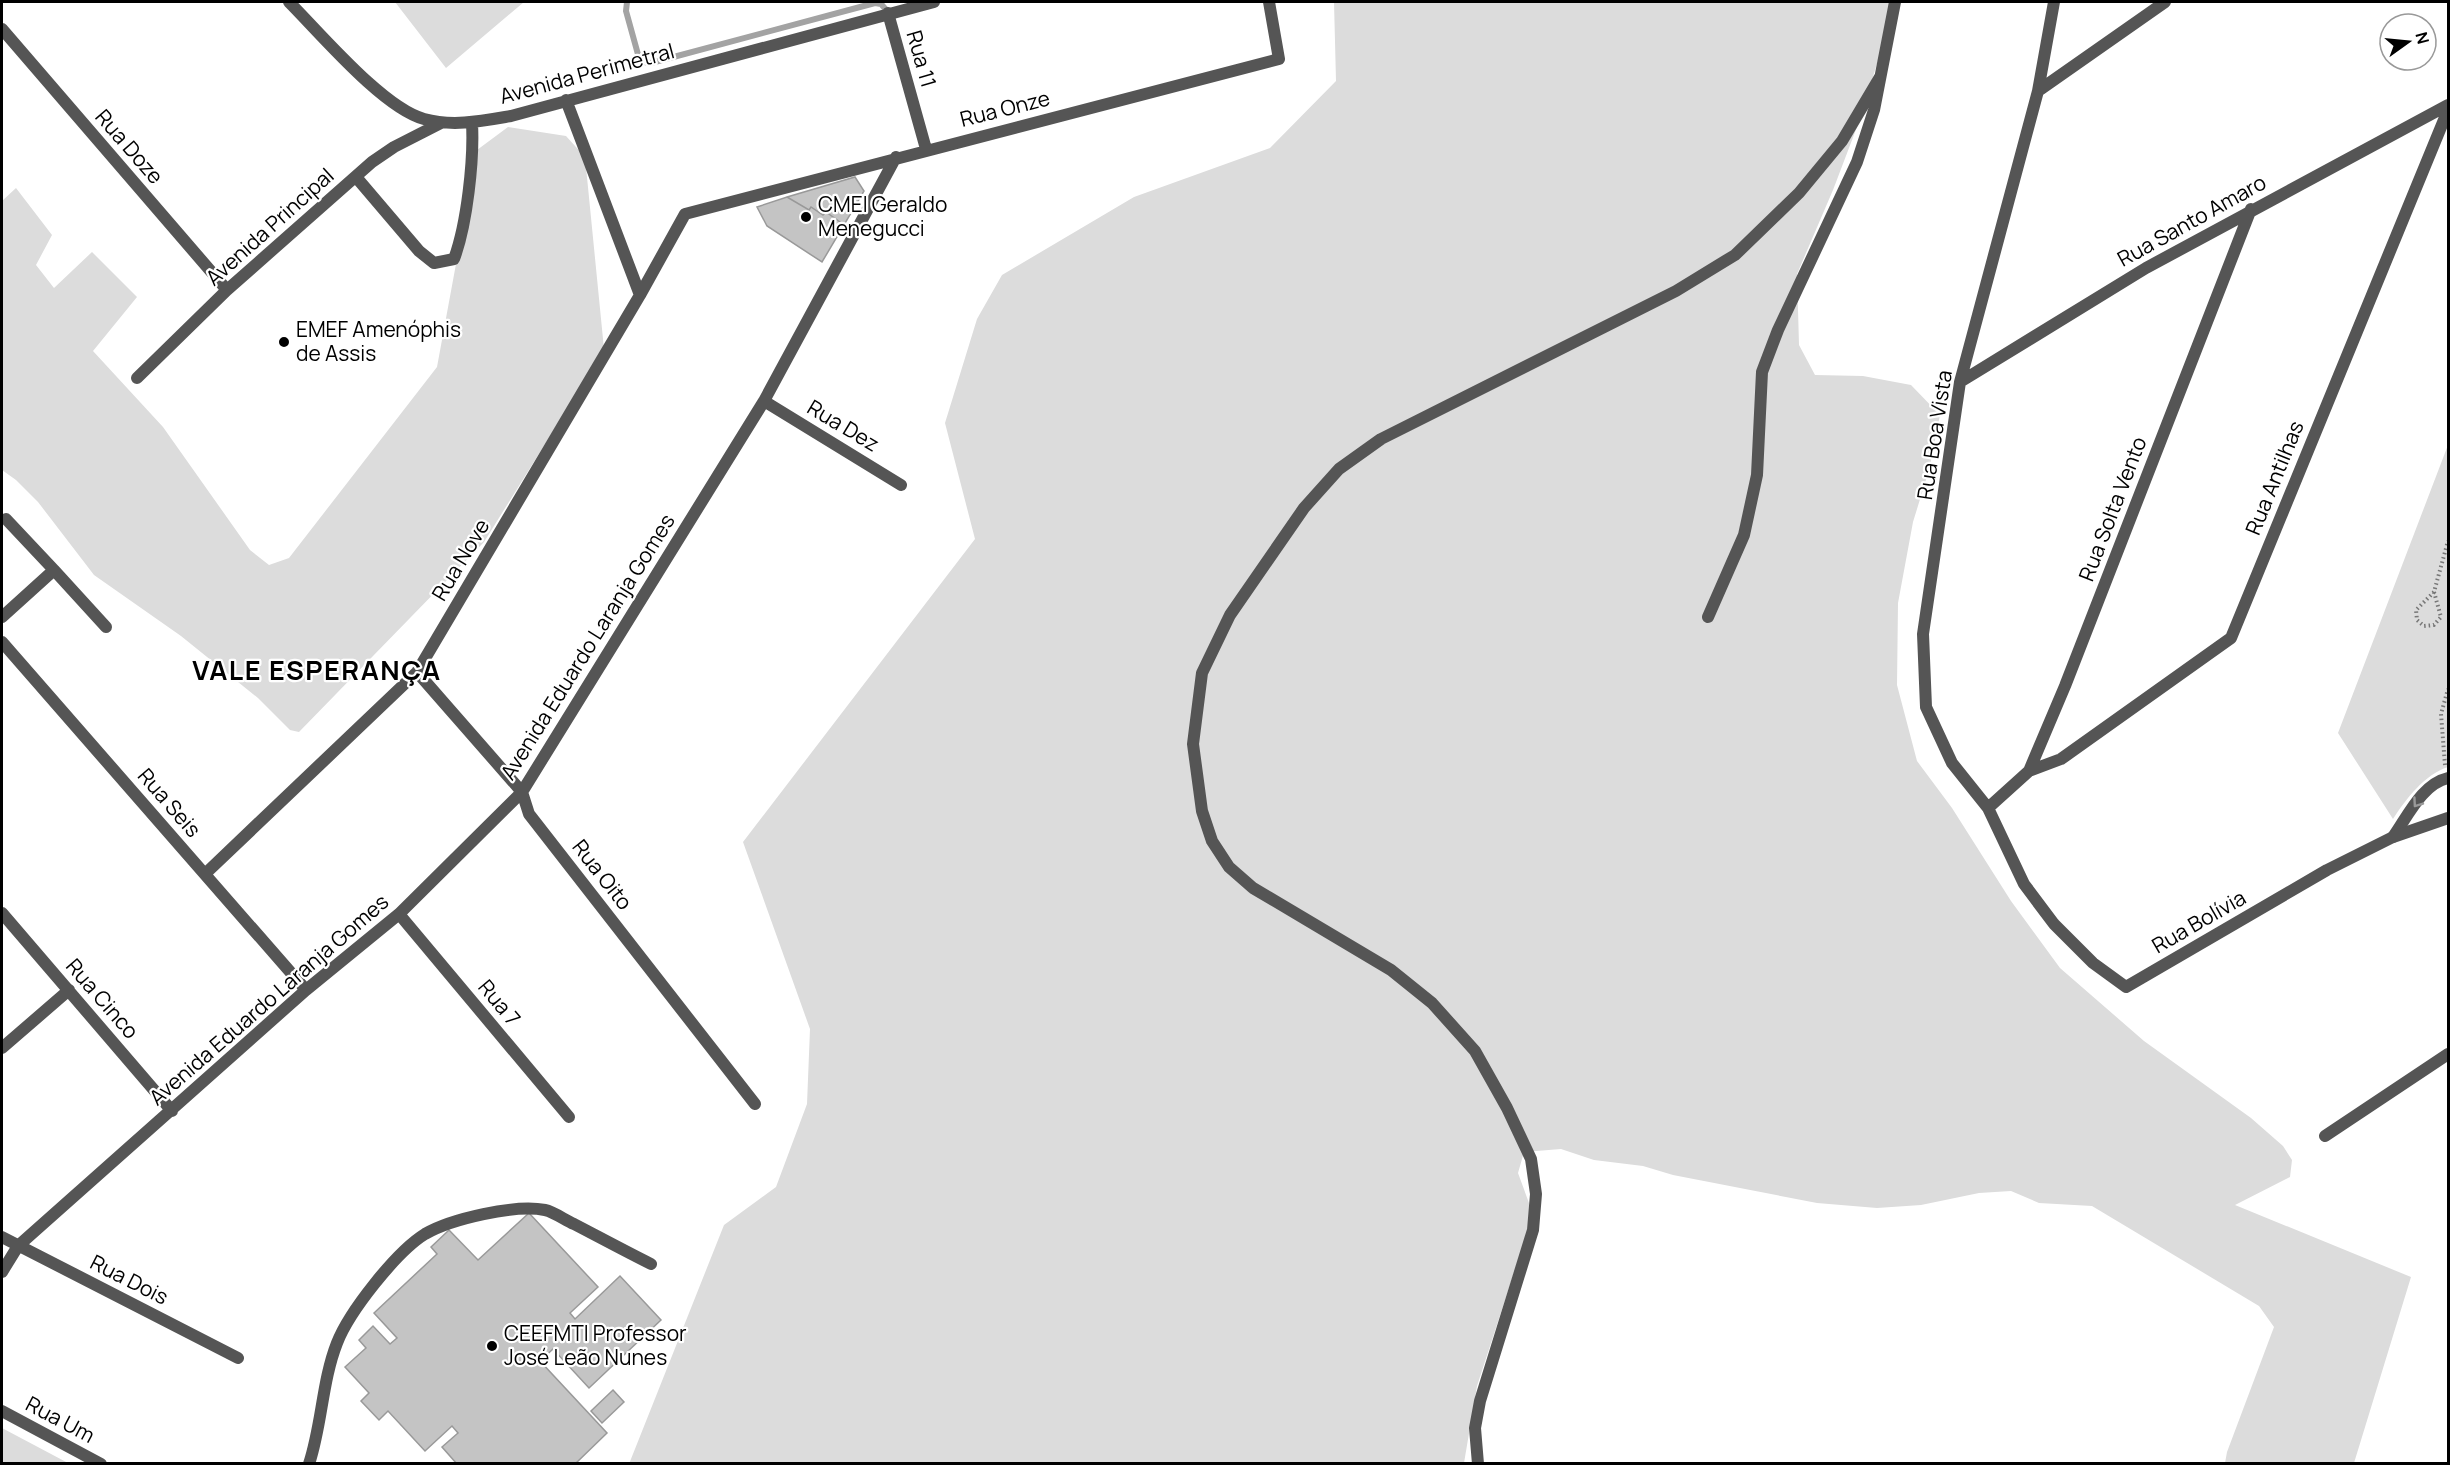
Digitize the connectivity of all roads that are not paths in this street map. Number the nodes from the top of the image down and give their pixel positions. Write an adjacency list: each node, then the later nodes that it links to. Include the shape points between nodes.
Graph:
1 (289, 2): 14 (street, Avenida Perimetral, via 388,98 422,119)
2 (934, 2): 7 (street, Avenida Perimetral)
3 (1269, 2): 16 (street, Rua Onze, via 1279,59)
4 (1895, 2): 9 (street)
5 (2054, 2): 10 (street, Rua Boa Vista)
6 (2165, 2): 10 (street)
7 (888, 13): 11 (street, Avenida Perimetral); 16 (street, Rua 11)
8 (2, 29): 21 (street, Rua Doze)
9 (1881, 77): 30 (street, via 1857,162 1762,372 1757,475 1746,525); 60 (street, via 1842,141 1799,193 1735,255 1676,291 1381,439 1339,469 1304,508 1230,615 1202,673 1193,744 1202,811 1212,841 1229,867 1252,888 1391,970 1432,1003 1475,1051 1531,1159 1536,1194 1533,1230 1480,1401 1474,1428)
10 (2038, 91): 24 (street, Rua Boa Vista)
11 (566, 100): 15 (street, Avenida Perimetral); 22 (street)
12 (2448, 105): 19 (street, Rua Santo Amaro)
13 (2448, 110): 34 (street, Rua Antilhas, via 2231,638 2061,759)
14 (441, 123): 15 (street, Avenida Perimetral); 18 (street, Avenida Principal, via 387,152)
15 (472, 123): 18 (street, via 466,212 454,259 434,263 419,251)
16 (926, 149): 17 (street, Rua Onze)
17 (896, 158): 20 (street, Rua Onze); 25 (street, Avenida Eduardo Laranja Gomes)
18 (356, 177): 21 (street, Avenida Principal)
19 (2252, 209): 24 (street, Rua Santo Amaro, via 2146,268); 34 (street, Rua Solta Vento)
20 (685, 213): 22 (street, Rua Nove)
21 (228, 290): 23 (street, Avenida Principal)
22 (640, 295): 33 (street, Rua Nove)
23 (137, 378)
24 (1960, 382): 37 (street, Rua Boa Vista, via 1923,634 1926,707 1952,763)
25 (764, 401): 26 (street, Rua Dez); 36 (street, Avenida Eduardo Laranja Gomes)
26 (902, 484)
27 (6, 519): 28 (street)
28 (54, 570): 29 (street); 31 (street)
29 (2, 617)
30 (1708, 617)
31 (106, 627)
32 (2, 642): 41 (street, Rua Seis)
33 (417, 672): 36 (street, Rua Oito); 41 (street, Rua Nove)
34 (2029, 771): 37 (street, Rua Solta Vento)
35 (2447, 778): 39 (street, one-way to 39, via 2425,792)
36 (522, 792): 43 (street, Avenida Eduardo Laranja Gomes); 48 (street, Rua Oito, via 529,814)
37 (1988, 808): 40 (street, Rua Boa Vista)
38 (2448, 818): 39 (street, Rua Bolívia)
39 (2393, 837): 40 (street, Rua Bolívia, via 2327,870 2126,987 2093,963 2054,924 2024,884)
40 (2013, 860)
41 (205, 874): 45 (street, Rua Seis)
42 (2, 913): 44 (street, Rua Cinco)
43 (399, 914): 45 (street, Avenida Eduardo Laranja Gomes); 50 (street, Rua 7)
44 (69, 990): 46 (street); 49 (street, Rua Cinco)
45 (306, 990): 49 (street, Avenida Eduardo Laranja Gomes)
46 (2, 1048)
47 (2448, 1054): 51 (street)
48 (755, 1104)
49 (172, 1111): 53 (street, Avenida Eduardo Laranja Gomes)
50 (569, 1116)
51 (2325, 1136)
52 (2, 1237): 53 (street, Rua Dois)
53 (18, 1246): 55 (street, Avenida Eduardo Laranja Gomes); 56 (street, Rua Dois)
54 (651, 1264): 59 (street, via 546,1210 500,1211 446,1224 424,1235 403,1253 345,1324 336,1346)
55 (2, 1272)
56 (238, 1358)
57 (2, 1411): 58 (street, Rua Um)
58 (101, 1464)
59 (309, 1464)
60 (1478, 1464)

